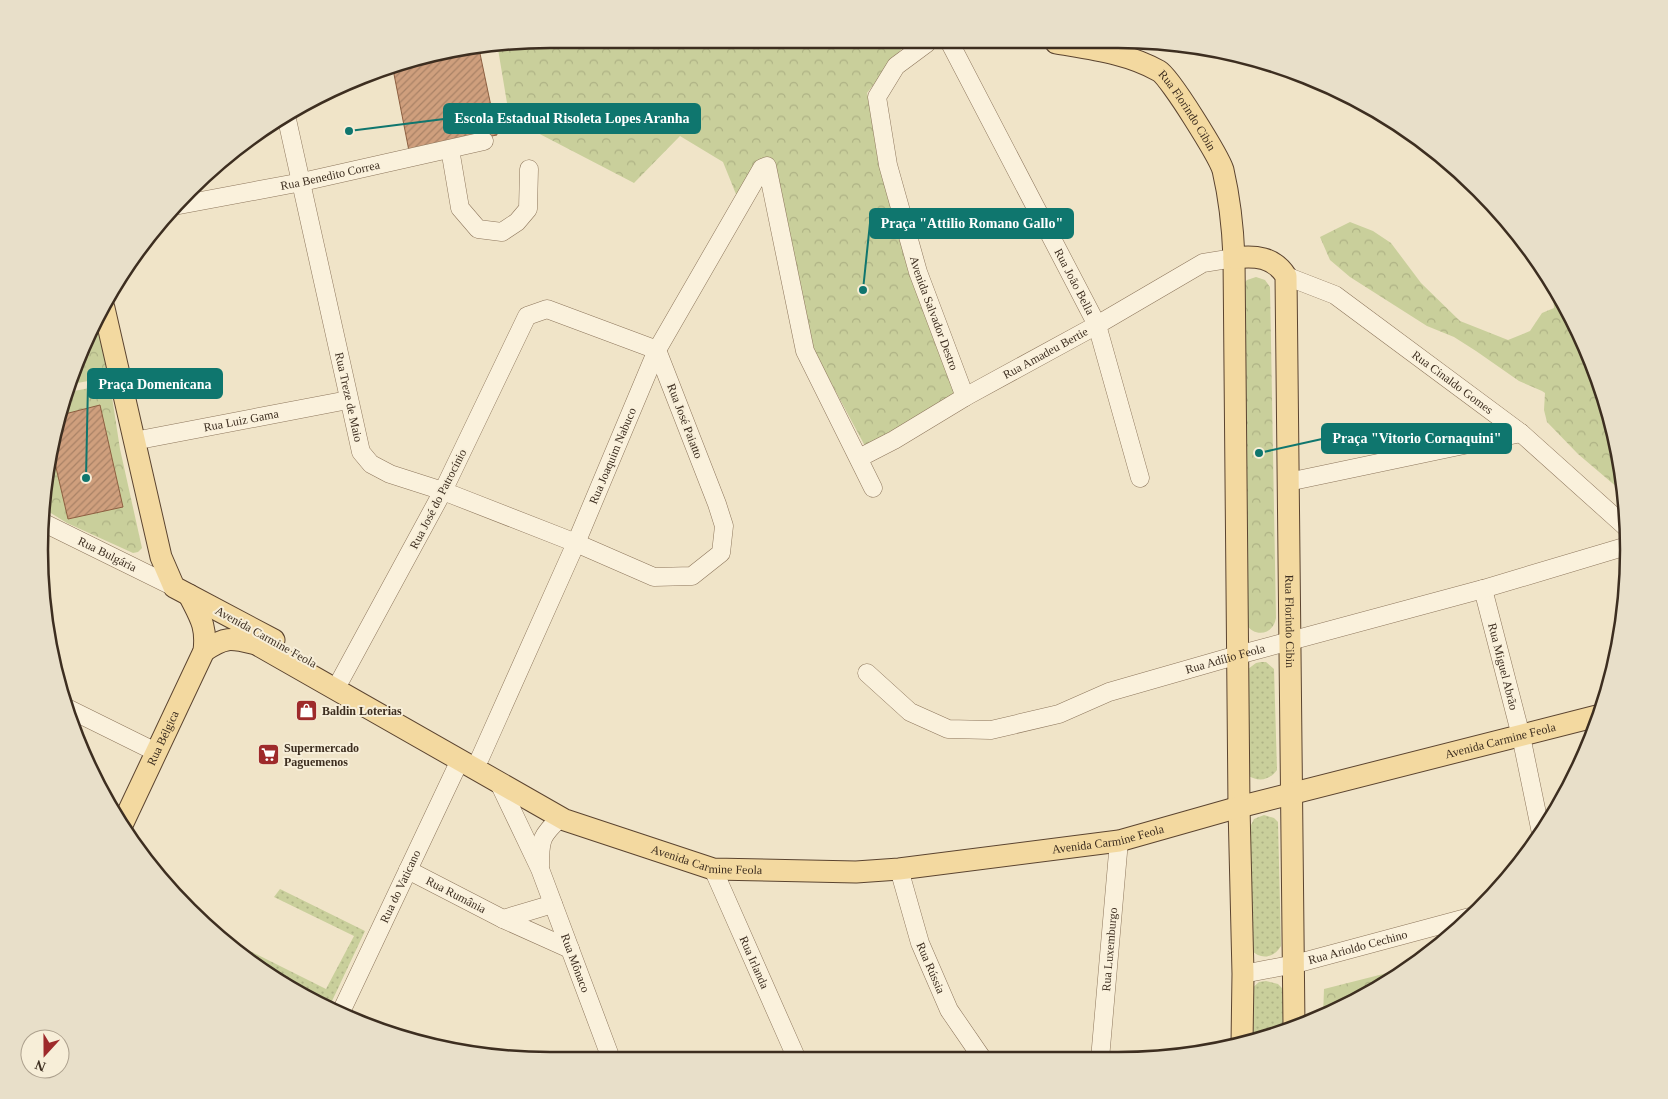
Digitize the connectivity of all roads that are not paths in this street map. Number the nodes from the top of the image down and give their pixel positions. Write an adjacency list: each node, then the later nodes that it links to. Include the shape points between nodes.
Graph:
1 (920, 48): 15 (street, Avenida Salvador Destro, via 896,66 877,97 888,165 918,272)
2 (953, 48): 13 (street, Rua João Bella)
3 (1083, 48): 10 (main road, Rua Florindo Cibin, via 1126,56 1161,72 1181,97 1223,168)
4 (288, 122): 8 (street, Rua Treze de Maio)
5 (484, 141): 6 (street, Rua Benedito Correa)
6 (450, 149): 7 (street, via 460,208 478,229 502,232 517,222 528,209); 8 (street, Rua Benedito Correa)
7 (530, 169)
8 (302, 182): 9 (street, Rua Benedito Correa); 16 (street, Rua Treze de Maio)
9 (187, 204)
10 (1234, 258): 11 (main road, via 1250,256 1270,260 1280,266); 13 (street, Rua Amadeu Bertie, via 1203,263); 33 (main road, Rua Florindo Cibin)
11 (1286, 276): 17 (street, Rua Cinaldo Gomes, via 1335,295); 21 (main road, Rua Florindo Cibin)
12 (105, 316): 18 (main road)
13 (1098, 325): 15 (street, Rua Amadeu Bertie); 20 (street, Rua João Bella)
14 (657, 350): 19 (street, Rua Joaquim Nabuco, via 762,168 767,166 804,352); 23 (street, Rua José do Patrocínio, via 548,309 527,316); 26 (street, Rua Joaquim Nabuco); 28 (street, Rua José Paiatto, via 724,526 721,553 692,576)
15 (965, 397): 19 (street, Rua Amadeu Bertie)
16 (348, 400): 18 (street, Rua Luiz Gama); 23 (street, Rua Treze de Maio, via 361,452 371,464 390,474)
17 (1520, 433): 21 (street); 24 (street, Rua Cinaldo Gomes)
18 (134, 441): 30 (main road, via 161,558)
19 (858, 458): 22 (street)
20 (1140, 478)
21 (1288, 482): 31 (main road, Rua Florindo Cibin)
22 (873, 488)
23 (444, 491): 26 (street, Rua Treze de Maio); 35 (street, Rua José do Patrocínio)
24 (1619, 521)
25 (49, 525): 30 (street, Rua Bulgária)
26 (576, 543): 28 (street, Rua Treze de Maio); 40 (street, Rua Joaquim Nabuco)
27 (1620, 548): 29 (street, Rua Adílio Feola)
28 (654, 577)
29 (1483, 589): 31 (street, Rua Adílio Feola); 38 (street, Rua Miguel Abrão)
30 (182, 591): 32 (main road, Rua Bélgica, via 204,626); 35 (main road, Avenida Carmine Feola)
31 (1289, 641): 33 (street, Rua Adílio Feola); 42 (main road, Rua Florindo Cibin)
32 (204, 651): 39 (main road, Rua Bélgica); 40 (main road, Avenida Carmine Feola, via 219,640 234,639 256,644)
33 (1238, 655): 34 (street, Rua Adílio Feola, via 1109,692 1059,714 991,730 948,729 910,712); 43 (main road, Rua Florindo Cibin)
34 (867, 673)
35 (342, 679): 40 (main road, Avenida Carmine Feola)
36 (74, 712): 39 (street)
37 (1591, 717): 38 (main road, Avenida Carmine Feola)
38 (1521, 736): 42 (main road, Avenida Carmine Feola); 46 (street, Rua Miguel Abrão)
39 (156, 752): 44 (main road, Rua Bélgica)
40 (470, 759): 41 (main road, Avenida Carmine Feola); 47 (main road, Avenida Carmine Feola, via 572,807); 52 (street, Rua do Vaticano)
41 (498, 781): 45 (main road, Avenida Carmine Feola); 49 (street, Rua Mônaco)
42 (1293, 794): 43 (main road, Avenida Carmine Feola); 57 (main road, Rua Florindo Cibin)
43 (1239, 807): 48 (main road, Avenida Carmine Feola); 58 (main road, Rua Florindo Cibin)
44 (126, 817)
45 (560, 817): 47 (main road, Avenida Carmine Feola); 49 (street, Rua Mônaco, via 543,836)
46 (1539, 823)
47 (607, 833): 50 (main road, Avenida Carmine Feola)
48 (1119, 840): 51 (main road, Avenida Carmine Feola); 65 (street, Rua Luxemburgo)
49 (540, 869): 53 (street, Rua Mônaco)
50 (713, 869): 51 (main road, Avenida Carmine Feola, via 856,872); 63 (street, Rua Irlanda)
51 (899, 869): 64 (street, Rua Rússia, via 920,943 949,1010)
52 (408, 870): 54 (street, Rua Rumânia); 59 (street, Rua do Vaticano)
53 (553, 904): 54 (street); 56 (street, Rua Mônaco)
54 (503, 919): 56 (street, Rua Rumânia)
55 (1455, 921): 57 (street, Rua Arioldo Cechino)
56 (570, 949): 62 (street, Rua Mônaco)
57 (1295, 964): 58 (street, Rua Arioldo Cechino); 60 (main road, Rua Florindo Cibin)
58 (1243, 974): 61 (main road, Rua Florindo Cibin)
59 (343, 1007)
60 (1294, 1020)
61 (1242, 1035)
62 (609, 1052)
63 (794, 1052)
64 (978, 1052)
65 (1101, 1052)

